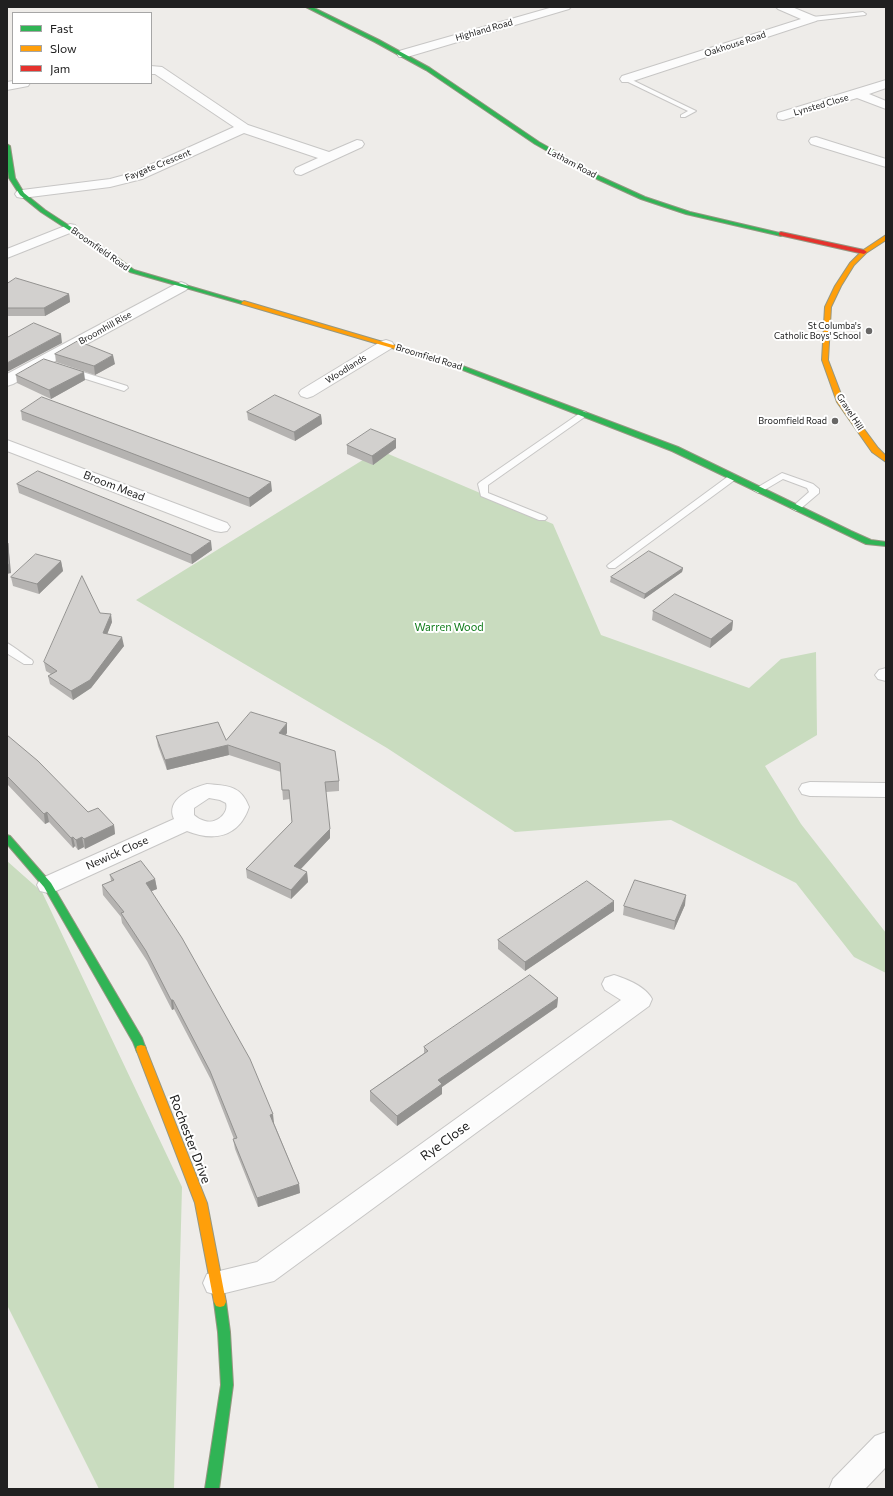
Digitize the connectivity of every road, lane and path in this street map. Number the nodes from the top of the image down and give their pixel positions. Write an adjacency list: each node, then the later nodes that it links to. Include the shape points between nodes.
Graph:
1 (308, 7): 6 (street, Latham Road)
2 (565, 7): 6 (street, Highland Road)
3 (783, 7): 5 (street)
4 (863, 14): 5 (lane)
5 (812, 19): 8 (street, Oakhouse Road)
6 (403, 54): 26 (street, Latham Road, via 446,80 542,146 639,197 688,213)
7 (152, 70): 16 (street, via 158,70)
8 (626, 79): 14 (lane, via 693,111)
9 (18, 84): 11 (street)
10 (886, 84): 12 (street, Lynsted Close)
11 (7, 86)
12 (858, 94): 13 (street, Lynsted Close); 15 (street, Lynsted Close)
13 (886, 105)
14 (683, 116)
15 (783, 116)
16 (243, 128): 20 (street); 23 (street, Faygate Crescent, via 137,176 110,183)
17 (816, 140): 21 (street)
18 (357, 144): 20 (street)
19 (7, 146): 23 (street, Broomfield Road, via 12,178)
20 (330, 157): 22 (street)
21 (886, 163)
22 (301, 171)
23 (22, 194): 24 (street, Broomfield Road)
24 (70, 228): 27 (street); 28 (street, Broomfield Road, via 132,272)
25 (886, 237): 26 (street, Gravel Hill)
26 (864, 252): 36 (street, Gravel Hill, via 852,264 828,307 826,360 841,402 875,450)
27 (7, 254)
28 (181, 286): 29 (street, Broomfield Road); 30 (street, Broomhill Rise)
29 (386, 345): 33 (street, Woodlands); 34 (street, Broomfield Road, via 461,367)
30 (41, 362): 31 (street, Broomhill Rise); 32 (lane)
31 (7, 381)
32 (124, 388)
33 (307, 393)
34 (583, 414): 37 (street, Broomfield Road, via 675,449); 40 (lane, via 483,484 484,494)
35 (7, 445): 41 (street, Broom Mead)
36 (886, 460)
37 (733, 477): 38 (street, Broomfield Road); 43 (lane)
38 (758, 490): 39 (street, Broomfield Road); 39 (lane, via 782,476 814,489 814,493)
39 (796, 508): 42 (street, Broomfield Road, via 869,542)
40 (542, 518)
41 (221, 527)
42 (886, 544)
43 (612, 566)
44 (7, 646): 45 (lane)
45 (28, 662)
46 (810, 789): 47 (street)
47 (886, 790)
48 (187, 822): 50 (street, Newick Close)
49 (7, 838): 50 (street, Rochester Drive)
50 (48, 885): 52 (street, Rochester Drive, via 138,1041 201,1203)
51 (614, 984): 52 (street, Rye Close, via 640,999 264,1272)
52 (217, 1283): 54 (street, Rochester Drive, via 224,1332 227,1385)
53 (886, 1446): 55 (street)
54 (212, 1489)
55 (844, 1489)

